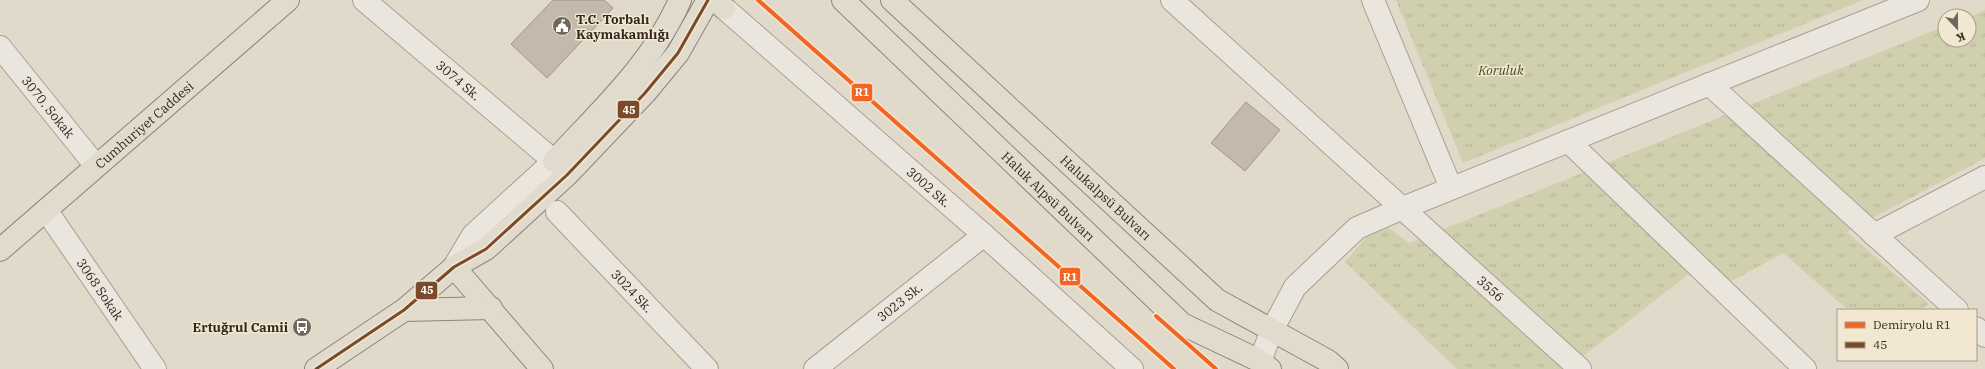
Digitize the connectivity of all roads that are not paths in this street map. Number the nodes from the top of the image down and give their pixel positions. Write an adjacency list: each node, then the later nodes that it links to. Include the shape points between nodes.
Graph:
1 (288, 0): 14 (main road, Cumhuriyet Caddesi)
2 (364, 0): 13 (street, 3074 Sk.)
3 (680, 0): 13 (main road, via 661,37 638,68)
4 (843, 0): 30 (main road, Haluk Alpsü Bulvarı, via 1182,324)
5 (892, 0): 28 (main road, Halukalpsü Bulvarı, via 1218,300)
6 (1172, 0): 17 (street, 3556)
7 (1373, 0): 16 (street)
8 (1918, 0): 11 (street)
9 (716, 3): 20 (street, 3002 Sk.); 23 (main road, via 645,93 567,175 486,249)
10 (0, 48): 14 (street, 3070. Sokak)
11 (1709, 84): 12 (street); 21 (street)
12 (1568, 141): 16 (street); 39 (street)
13 (554, 161): 23 (street, via 473,235)
14 (96, 166): 18 (main road, Cumhuriyet Caddesi)
15 (1985, 177): 21 (street)
16 (1451, 188): 17 (street)
17 (1402, 208): 28 (street, via 1357,228 1296,287); 38 (street, 3556)
18 (46, 210): 22 (main road, Cumhuriyet Caddesi); 31 (street, 3068 Sokak)
19 (557, 212): 34 (street, 3024 Sk.)
20 (984, 235): 35 (street, 3023 Sk.); 36 (street, 3002 Sk.)
21 (1874, 235): 25 (street)
22 (0, 250)
23 (454, 267): 24 (main road); 26 (main road)
24 (490, 308): 26 (main road); 33 (main road)
25 (1956, 309)
26 (404, 310): 32 (main road)
27 (1977, 329): 29 (street)
28 (1272, 330): 30 (street); 37 (main road, Halukalpsü Bulvarı, via 1328,361)
29 (1985, 336)
30 (1265, 365)
31 (155, 369)
32 (316, 369)
33 (542, 369)
34 (707, 369)
35 (816, 369)
36 (1132, 369)
37 (1337, 369)
38 (1580, 369)
39 (1805, 369)

